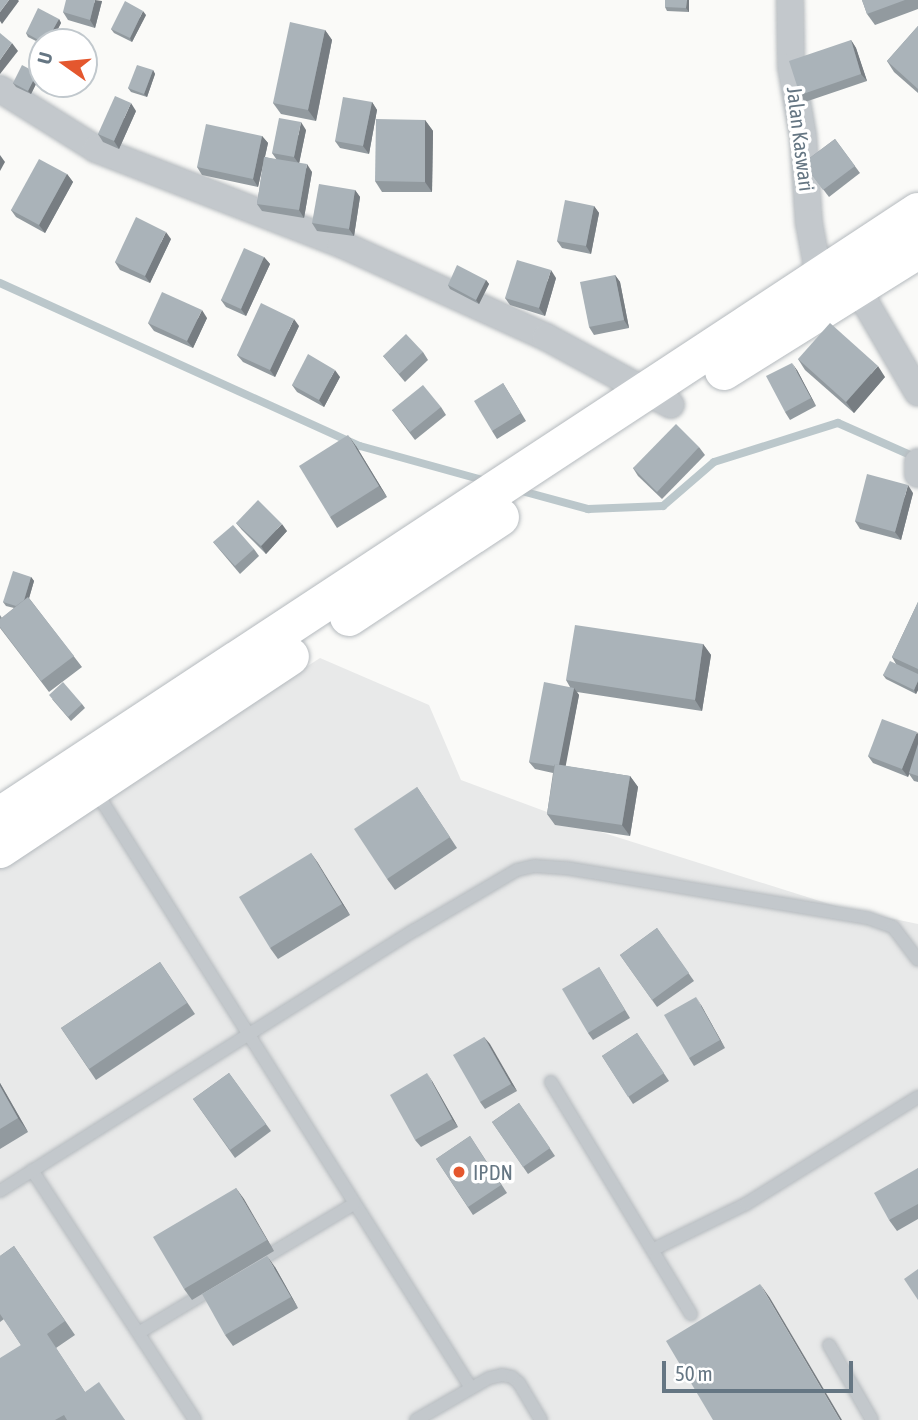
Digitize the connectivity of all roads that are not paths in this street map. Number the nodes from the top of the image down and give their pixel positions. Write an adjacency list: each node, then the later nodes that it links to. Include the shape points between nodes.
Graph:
1 (790, 0): 5 (street, Jalan Kaswari, via 791,66)
2 (0, 89): 8 (street, via 96,149 341,244 547,337)
3 (918, 212): 5 (main road)
4 (918, 250): 6 (main road)
5 (819, 277): 8 (main road)
6 (857, 288): 7 (street); 8 (main road)
7 (918, 393)
8 (659, 398): 9 (main road)
9 (486, 511): 10 (main road); 11 (main road)
10 (94, 789): 12 (main road); 14 (lane)
11 (0, 816)
12 (0, 849)
13 (918, 960): 14 (lane, via 892,927 868,918 535,866 500,878)
14 (246, 1035): 17 (lane); 19 (lane)
15 (551, 1082): 20 (lane)
16 (918, 1097): 20 (lane, via 746,1204)
17 (32, 1170): 18 (lane); 22 (lane)
18 (0, 1191)
19 (354, 1204): 22 (lane); 24 (lane)
20 (654, 1249): 21 (lane)
21 (691, 1314)
22 (140, 1332): 25 (lane)
23 (829, 1345): 28 (lane)
24 (471, 1388): 26 (lane); 27 (lane, via 489,1378 512,1377)
25 (195, 1420)
26 (416, 1420)
27 (541, 1420)
28 (872, 1420)

